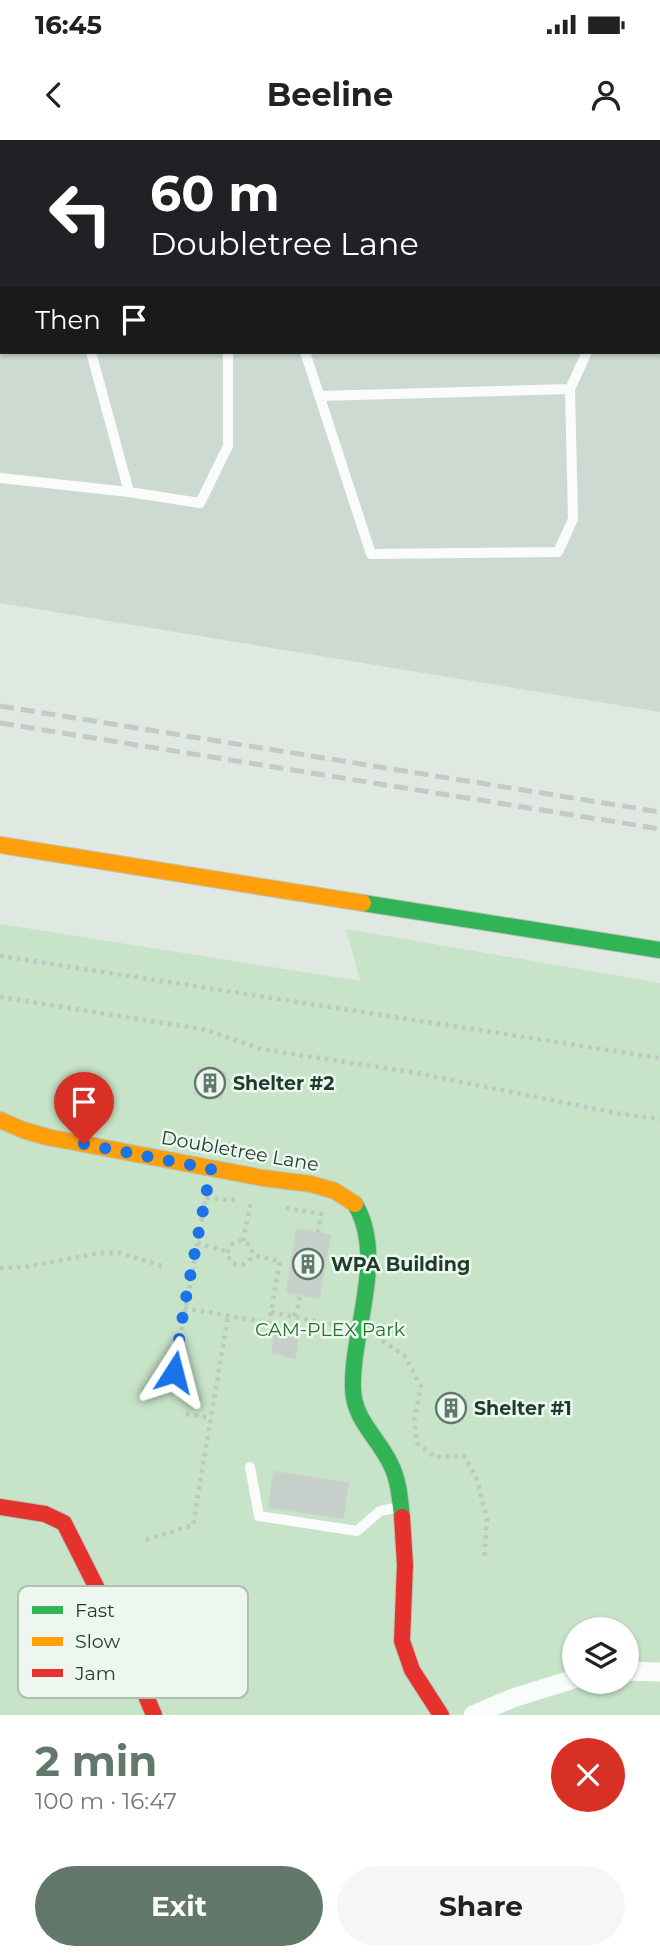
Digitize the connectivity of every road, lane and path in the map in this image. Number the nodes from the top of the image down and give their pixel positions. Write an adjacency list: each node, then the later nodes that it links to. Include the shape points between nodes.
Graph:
1 (91, 354): 8 (lane)
2 (228, 354): 8 (lane, via 228,446 200,503)
3 (306, 354): 6 (lane)
4 (586, 354): 5 (lane)
5 (570, 390): 6 (lane); 6 (lane, via 573,519 558,552 370,554)
6 (319, 396)
7 (0, 478): 8 (lane)
8 (129, 492)
9 (0, 845): 10 (street)
10 (660, 950)
11 (0, 956): 13 (path)
12 (0, 997): 14 (path, via 207,1030 261,1049)
13 (660, 1058)
14 (660, 1119)
15 (0, 1120): 16 (street, Doubletree Lane, via 59,1138)
16 (211, 1169): 17 (path); 40 (street, Doubletree Lane, via 329,1188 354,1202 366,1221 369,1250 352,1391 356,1413 395,1474)
17 (206, 1198): 18 (path); 23 (path)
18 (251, 1201): 19 (path); 22 (path)
19 (263, 1203)
20 (274, 1206): 21 (path, via 321,1214)
21 (318, 1233)
22 (243, 1241): 24 (path, via 235,1242); 25 (path)
23 (197, 1243): 24 (path); 29 (path)
24 (229, 1252): 25 (path, via 236,1264 244,1264)
25 (252, 1255): 30 (path, via 280,1261)
26 (165, 1267): 27 (path, via 120,1253 100,1253)
27 (0, 1268)
28 (300, 1294): 32 (path)
29 (184, 1308): 31 (path); 35 (path)
30 (271, 1312): 31 (path, via 269,1323); 32 (path)
31 (228, 1316): 37 (path)
32 (294, 1316): 33 (path)
33 (350, 1329)
34 (371, 1334): 42 (path, via 404,1354 421,1386 414,1421 417,1443 435,1457 464,1456 477,1476 487,1519)
35 (174, 1372)
36 (186, 1414): 37 (path)
37 (210, 1418): 41 (path, via 193,1525)
38 (250, 1467): 40 (lane, via 259,1516 357,1531 380,1511)
39 (0, 1507): 43 (street, via 45,1514 64,1523)
40 (401, 1507): 49 (street, Doubletree Lane, via 405,1574 401,1640 409,1664)
41 (146, 1540)
42 (484, 1559)
43 (96, 1586)
44 (639, 1671): 45 (street)
45 (660, 1672)
46 (562, 1683): 50 (street)
47 (147, 1698): 48 (street)
48 (154, 1715)
49 (441, 1715)
50 (473, 1715)

